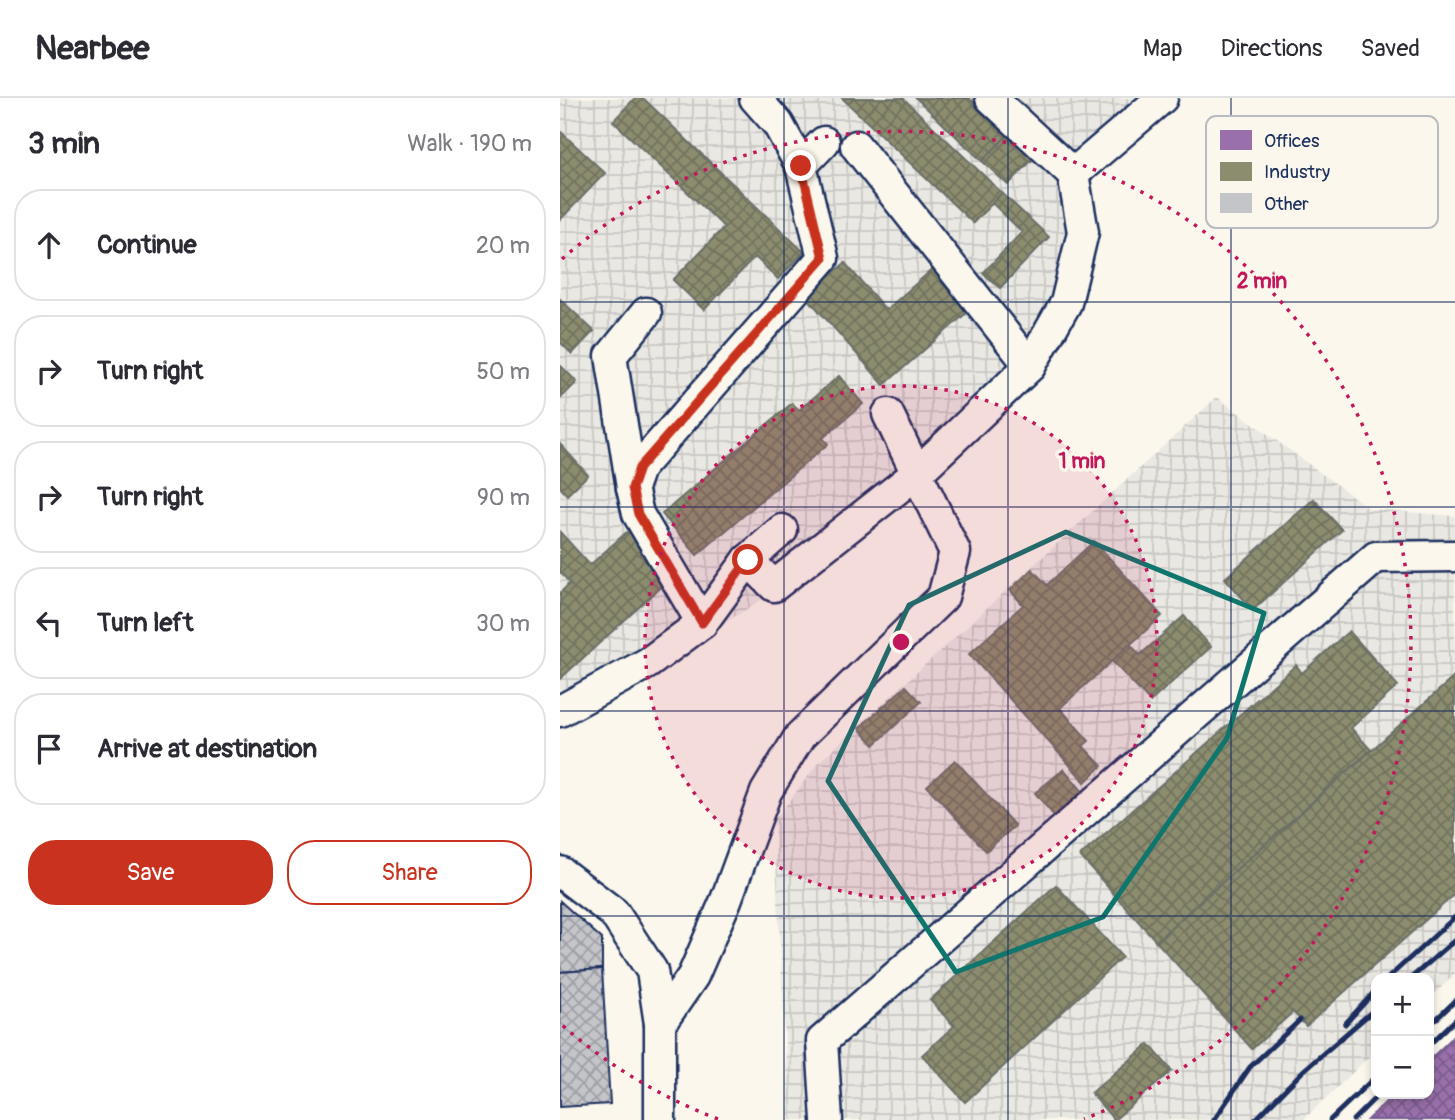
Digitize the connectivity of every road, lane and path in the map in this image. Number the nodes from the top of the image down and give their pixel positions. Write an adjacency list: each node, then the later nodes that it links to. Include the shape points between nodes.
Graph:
1 (755, 98): 6 (lane, via 778,124)
2 (991, 98): 7 (lane)
3 (1162, 98): 7 (lane)
4 (824, 142): 6 (lane)
5 (856, 146): 9 (lane)
6 (801, 166): 12 (lane, via 823,258 639,468)
7 (1073, 174): 9 (lane, via 1083,232 1066,303)
8 (646, 313): 12 (lane, via 611,356)
9 (1030, 366): 11 (lane)
10 (888, 414): 11 (lane)
11 (916, 474): 15 (lane, via 774,586); 19 (lane, via 955,552 943,597 800,736 766,792 692,976)
12 (632, 488): 16 (lane, via 638,514)
13 (782, 530): 15 (lane)
14 (1455, 555): 21 (lane, via 1376,557 822,1041)
15 (748, 560): 16 (lane)
16 (702, 623): 17 (lane, via 648,663)
17 (560, 710)
18 (560, 872): 19 (lane, via 614,913 652,971)
19 (660, 1024): 20 (lane)
20 (660, 1120)
21 (827, 1120)

